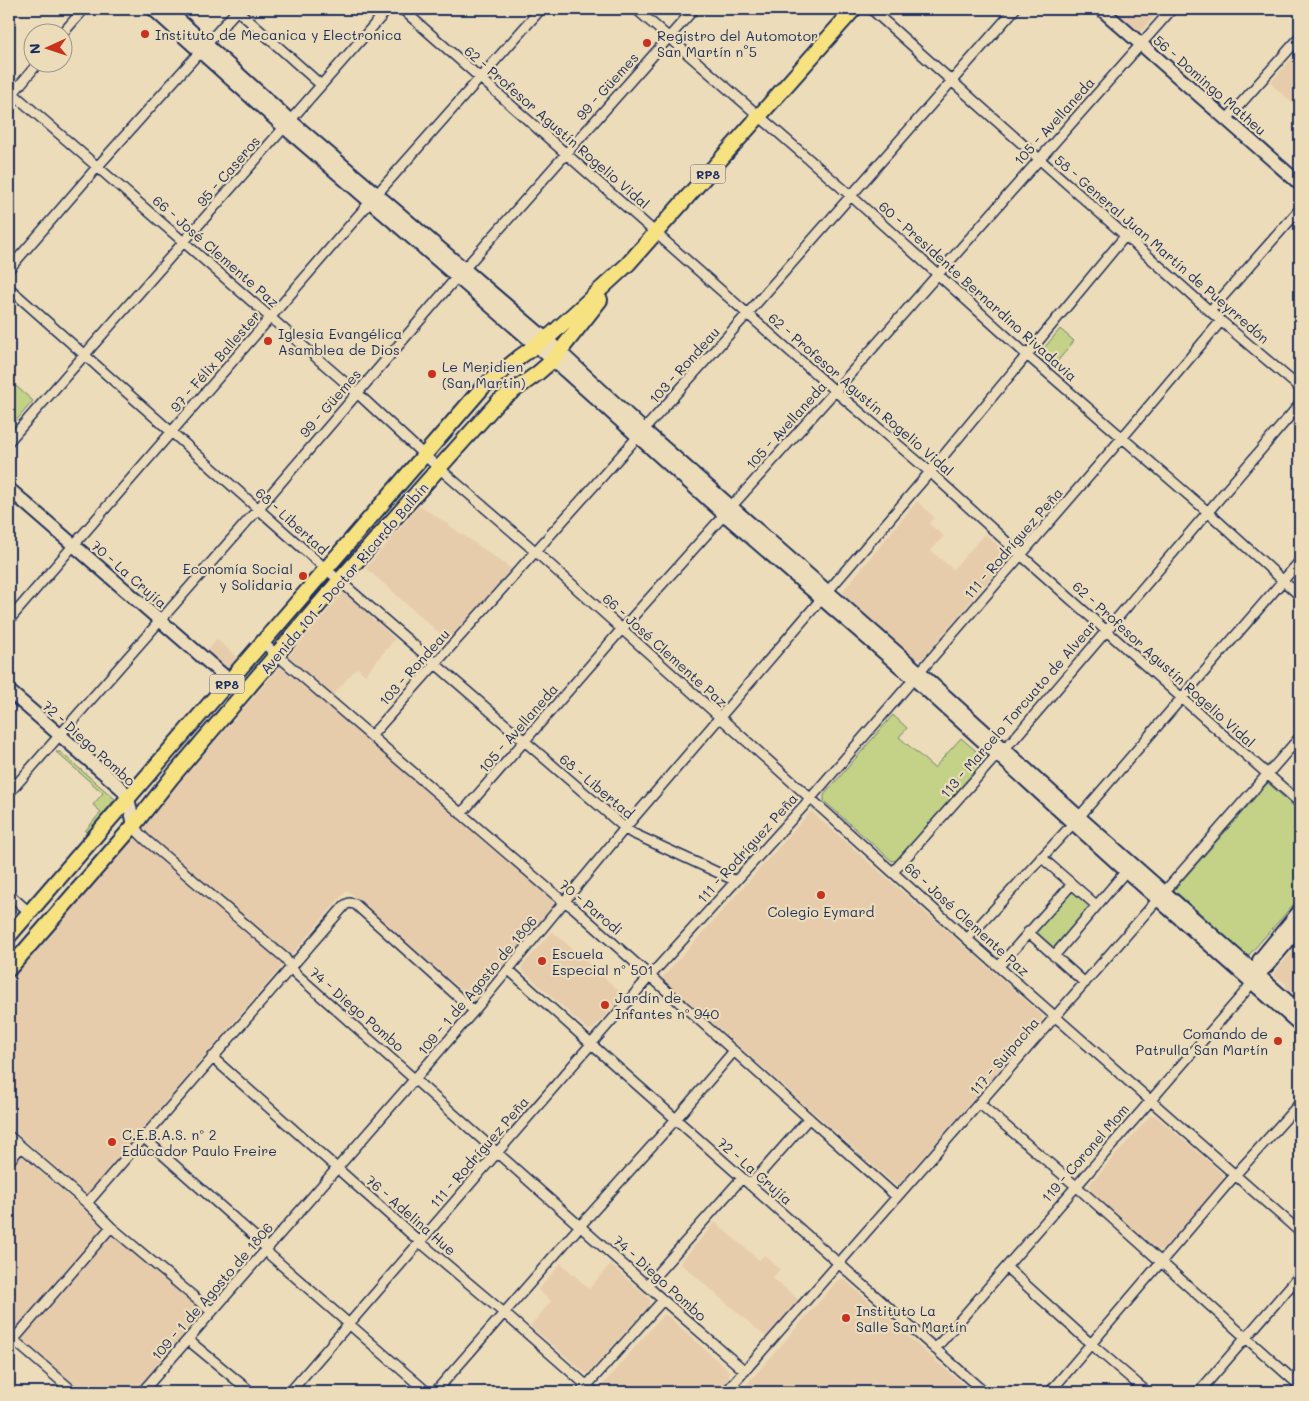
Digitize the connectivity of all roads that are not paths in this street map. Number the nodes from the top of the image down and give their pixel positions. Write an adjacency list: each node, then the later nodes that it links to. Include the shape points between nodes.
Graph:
1 (84, 9): 15 (street)
2 (153, 9): 19 (main road)
3 (167, 9): 19 (main road)
4 (388, 9): 23 (street, 95 - Caseros)
5 (402, 9): 21 (street, 62 - Profesor Agustín Rogelio Vidal)
6 (541, 9): 21 (street, 97 - Félix Ballester)
7 (636, 9): 16 (street, 60 - Presidente Bernardino Rivadavia)
8 (694, 9): 16 (street, 99 - Güemes)
9 (854, 9): 25 (main road, Avenida 101 - Doctor Ricardo Balbín / RP8)
10 (872, 9): 22 (street, 58 - General Juan Martín de Pueyrredón)
11 (1015, 9): 22 (street, 103 - Rondeau)
12 (1101, 9): 18 (main road, 56 - Domingo Matheu)
13 (1172, 9): 18 (street, 105 - Avellaneda)
14 (237, 10): 19 (street); 23 (street)
15 (72, 23)
16 (668, 37): 25 (street, 60 - Presidente Bernardino Rivadavia); 28 (street, 99 - Güemes)
17 (1300, 37): 26 (street)
18 (1141, 44): 26 (main road, 56 - Domingo Matheu); 29 (street, 105 - Avellaneda)
19 (203, 47): 27 (main road); 30 (street)
20 (30, 72): 24 (street)
21 (480, 78): 28 (street, 62 - Profesor Agustín Rogelio Vidal); 33 (street, 97 - Félix Ballester)
22 (951, 80): 29 (street, 58 - General Juan Martín de Pueyrredón); 32 (street, 103 - Rondeau)
23 (321, 85): 27 (street, 95 - Caseros)
24 (10, 94): 30 (street, 66 - José Clemente Paz)
25 (760, 116): 32 (street, 60 - Presidente Bernardino Rivadavia); 35 (main road, Avenida 101 - Doctor Ricardo Balbín / RP8)
26 (1226, 119): 31 (main road, 56 - Domingo Matheu)
27 (287, 124): 33 (main road); 37 (street, 95 - Caseros)
28 (566, 153): 35 (street, 62 - Profesor Agustín Rogelio Vidal); 40 (street, 99 - Güemes)
29 (1039, 159): 36 (street, 58 - General Juan Martín de Pueyrredón); 41 (street, 105 - Avellaneda)
30 (98, 166): 37 (street, 66 - José Clemente Paz); 39 (street)
31 (1300, 184)
32 (850, 195): 41 (street, 60 - Presidente Bernardino Rivadavia); 44 (street, 103 - Rondeau)
33 (374, 198): 40 (main road); 45 (street, 97 - Félix Ballester)
34 (1300, 209): 43 (street)
35 (657, 232): 38 (main road, Avenida 101 - Doctor Ricardo Balbín / RP8); 44 (street, 62 - Profesor Agustín Rogelio Vidal)
36 (1126, 235): 43 (street, 58 - General Juan Martín de Pueyrredón); 49 (street, 109 - 1 de Agosto de 1806)
37 (184, 243): 45 (street, 66 - José Clemente Paz); 48 (street, 95 - Caseros)
38 (628, 264): 47 (main road, Avenida 101 - Doctor Ricardo Balbín / RP8); 50 (main road, Avenida 101 - Doctor Ricardo Balbín / RP8)
39 (9, 269)
40 (460, 273): 47 (main road); 53 (street, 99 - Güemes)
41 (937, 274): 49 (street, 60 - Presidente Bernardino Rivadavia); 52 (street, 105 - Avellaneda)
42 (9, 288): 48 (street, 68 - Libertad)
43 (1210, 311): 46 (street, 58 - General Juan Martín de Pueyrredón)
44 (748, 313): 52 (street, 62 - Profesor Agustín Rogelio Vidal); 56 (street, 103 - Rondeau)
45 (271, 318): 53 (street, 66 - José Clemente Paz); 55 (street, 97 - Félix Ballester)
46 (1221, 321): 51 (street, 58 - General Juan Martín de Pueyrredón); 57 (street, 111 - Rodríguez Peña)
47 (541, 343): 50 (main road); 59 (main road, Avenida 101 - Doctor Ricardo Balbín / RP8, via 488,382)
48 (84, 355): 55 (street, 68 - Libertad); 58 (street, 95 - Caseros)
49 (1027, 355): 57 (street, 60 - Presidente Bernardino Rivadavia); 61 (street, 109 - 1 de Agosto de 1806)
50 (556, 356): 56 (main road); 60 (main road, Avenida 101 - Doctor Ricardo Balbín / RP8, via 494,405)
51 (1300, 388)
52 (835, 391): 61 (street, 62 - Profesor Agustín Rogelio Vidal); 64 (street, 105 - Avellaneda)
53 (356, 392): 59 (street, 66 - José Clemente Paz); 63 (street, 99 - Güemes)
54 (1300, 404): 65 (street, 113 - Marcelo Torcuato de Alvear)
55 (171, 433): 63 (street, 68 - Libertad); 66 (street, 97 - Félix Ballester)
56 (641, 433): 64 (main road); 67 (street, 103 - Rondeau)
57 (1122, 438): 65 (street, 60 - Presidente Bernardino Rivadavia); 68 (street, 111 - Rodríguez Peña)
58 (9, 441)
59 (424, 455): 60 (street, 66 - José Clemente Paz); 70 (main road, Avenida 101 - Doctor Ricardo Balbín / RP8)
60 (438, 468): 67 (street, 66 - José Clemente Paz); 71 (main road, Avenida 101 - Doctor Ricardo Balbín / RP8)
61 (930, 472): 68 (street, 62 - Profesor Agustín Rogelio Vidal); 73 (street, 109 - 1 de Agosto de 1806)
62 (9, 489): 66 (main road, 70 - La Crujía)
63 (258, 508): 70 (street, 68 - Libertad); 76 (street, 99 - Güemes)
64 (728, 511): 73 (main road); 77 (street, 105 - Avellaneda)
65 (1208, 513): 72 (street, 60 - Presidente Bernardino Rivadavia); 78 (street, 113 - Marcelo Torcuato de Alvear)
66 (74, 546): 75 (street, 97 - Félix Ballester); 76 (main road, 70 - La Crujía)
67 (536, 552): 77 (street, 66 - José Clemente Paz); 81 (street, 103 - Rondeau)
68 (1021, 555): 78 (street, 62 - Profesor Agustín Rogelio Vidal); 82 (street, 111 - Rodríguez Peña)
69 (1300, 562): 72 (street)
70 (326, 569): 71 (street, 68 - Libertad); 79 (main road, Avenida 101 - Doctor Ricardo Balbín / RP8)
71 (339, 580): 80 (main road, Avenida 101 - Doctor Ricardo Balbín / RP8); 81 (street, 68 - Libertad)
72 (1284, 581): 74 (street, 60 - Presidente Bernardino Rivadavia); 85 (street)
73 (825, 595): 82 (main road); 86 (street, 109 - 1 de Agosto de 1806)
74 (1300, 596)
75 (9, 620)
76 (160, 621): 83 (main road, 70 - La Crujía); 87 (street, 99 - Güemes)
77 (621, 630): 86 (street, 66 - José Clemente Paz); 90 (street, 105 - Avellaneda)
78 (1106, 630): 85 (street, 62 - Profesor Agustín Rogelio Vidal); 91 (street, 113 - Marcelo Torcuato de Alvear, via 1014,739)
79 (262, 642): 80 (street, 70 - Parodi); 83 (main road, Avenida 101 - Doctor Ricardo Balbín / RP8)
80 (277, 655): 88 (street, 70 - Parodi); 99 (main road, Avenida 101 - Doctor Ricardo Balbín / RP8)
81 (436, 663): 88 (street, 103 - Rondeau); 90 (street, 68 - Libertad)
82 (916, 675): 91 (main road); 95 (street, 111 - Rodríguez Peña)
83 (230, 681): 94 (main road, Avenida 101 - Doctor Ricardo Balbín / RP8)
84 (9, 691): 87 (main road, 72 - Diego Pombo)
85 (1182, 697): 92 (street, 62 - Profesor Agustín Rogelio Vidal); 98 (street)
86 (719, 717): 95 (street, 66 - José Clemente Paz); 100 (street, 109 - 1 de Agosto de 1806)
87 (59, 735): 93 (street, 99 - Güemes); 94 (main road, 72 - Diego Pombo, via 121,788)
88 (371, 736): 97 (street, 70 - Parodi)
89 (1300, 737): 92 (street, 117 - Suipacha)
90 (524, 742): 97 (street, 105 - Avellaneda); 100 (street, 68 - Libertad)
91 (1000, 751): 98 (main road); 103 (street, 113 - Marcelo Torcuato de Alvear)
92 (1268, 774): 96 (street, 62 - Profesor Agustín Rogelio Vidal); 107 (street, 117 - Suipacha)
93 (9, 793)
94 (128, 798): 99 (main road, 72 - Diego Pombo); 111 (main road, Avenida 101 - Doctor Ricardo Balbín / RP8)
95 (810, 799): 103 (street, 66 - José Clemente Paz); 104 (street, 111 - Rodríguez Peña)
96 (1300, 803)
97 (461, 814): 108 (street, 70 - Parodi)
98 (1076, 820): 101 (street); 102 (main road); 107 (main road)
99 (134, 825): 118 (street, 74 - Diego Pombo, via 146,840); 119 (main road, Avenida 101 - Doctor Ricardo Balbín / RP8)
100 (625, 828): 104 (street, 68 - Libertad); 108 (street, 109 - 1 de Agosto de 1806)
101 (1041, 857): 105 (street); 115 (street)
102 (1126, 871): 107 (main road); 109 (street)
103 (893, 872): 115 (street, 66 - José Clemente Paz)
104 (736, 881): 121 (street, 111 - Rodríguez Peña)
105 (1072, 884): 109 (street); 113 (street)
106 (9, 894): 111 (street)
107 (1161, 896): 122 (main road); 123 (street, 117 - Suipacha)
108 (565, 902): 120 (street, 109 - 1 de Agosto de 1806); 121 (street, 70 - Parodi)
109 (1096, 905): 116 (street)
110 (1300, 910): 122 (main road, 119 - Coronel Mom, via 1259,960)
111 (29, 912): 114 (main road, Avenida 101 - Doctor Ricardo Balbín / RP8)
112 (1300, 927): 122 (main road, 119 - Coronel Mom)
113 (1028, 932): 116 (street); 117 (street)
114 (9, 936)
115 (967, 939): 117 (street, 66 - José Clemente Paz)
116 (1054, 956): 123 (street)
117 (999, 966): 126 (street, 66 - José Clemente Paz)
118 (292, 967): 124 (street, via 345,905 355,904); 130 (street); 131 (street, 74 - Diego Pombo)
119 (9, 969)
120 (509, 970): 124 (street, 109 - 1 de Agosto de 1806); 128 (street, 72 - La Crujía)
121 (650, 976): 128 (street, 111 - Rodríguez Peña); 129 (street, 70 - Parodi)
122 (1255, 978): 125 (main road); 127 (main road); 132 (street, 119 - Coronel Mom)
123 (1085, 983): 126 (street, 117 - Suipacha)
124 (474, 1011): 131 (street, 109 - 1 de Agosto de 1806)
125 (1300, 1012)
126 (1056, 1017): 132 (street, 66 - José Clemente Paz); 134 (street, 117 - Suipacha)
127 (1300, 1025)
128 (591, 1044): 136 (street, 72 - La Crujía); 140 (street, 111 - Rodríguez Peña)
129 (734, 1051): 135 (street, 70 - Parodi); 136 (street)
130 (212, 1057): 138 (street); 142 (street, 76 - Adelina Hue)
131 (415, 1079): 140 (street, 74 - Diego Pombo); 142 (street, 109 - 1 de Agosto de 1806)
132 (1152, 1100): 143 (street, 66 - José Clemente Paz); 146 (street, 119 - Coronel Mom)
133 (1300, 1103): 143 (street)
134 (980, 1104): 146 (street); 147 (street, 117 - Suipacha)
135 (809, 1118): 145 (street); 147 (street, 70 - Parodi)
136 (676, 1119): 144 (street, 72 - La Crujía); 149 (street)
137 (9, 1136): 139 (street)
138 (144, 1138): 148 (street); 153 (street)
139 (21, 1147): 141 (street); 148 (street)
140 (497, 1152): 149 (street, 74 - Diego Pombo); 152 (street, 111 - Rodríguez Peña)
141 (9, 1161)
142 (338, 1168): 152 (street, 76 - Adelina Hue); 153 (street, 109 - 1 de Agosto de 1806)
143 (1236, 1174): 151 (street, 66 - José Clemente Paz); 154 (street)
144 (742, 1178): 145 (street, 72 - La Crujía); 158 (street)
145 (750, 1185): 155 (street, 72 - La Crujía)
146 (1076, 1186): 154 (street); 156 (street, 119 - Coronel Mom)
147 (897, 1196): 155 (street, 117 - Suipacha)
148 (87, 1203): 150 (street)
149 (580, 1226): 158 (street, 74 - Diego Pombo); 161 (street)
150 (111, 1227): 160 (street); 164 (street)
151 (1300, 1232)
152 (420, 1242): 161 (street, 76 - Adelina Hue); 162 (street, 111 - Rodríguez Peña)
153 (266, 1249): 160 (street, 109 - 1 de Agosto de 1806); 162 (street)
154 (1160, 1263): 163 (street); 166 (street)
155 (839, 1264): 167 (street, 72 - La Crujía); 168 (street, 117 - Suipacha)
156 (1006, 1267): 166 (street); 167 (street, 119 - Coronel Mom)
157 (1300, 1275): 163 (street)
158 (647, 1285): 159 (street, 74 - Diego Pombo)
159 (663, 1300): 168 (street, 74 - Diego Pombo); 170 (street)
160 (212, 1312): 165 (street, 109 - 1 de Agosto de 1806)
161 (504, 1312): 170 (street, 76 - Adelina Hue); 176 (street)
162 (348, 1324): 174 (street, 111 - Rodríguez Peña); 175 (street)
163 (1246, 1337): 169 (street); 181 (street)
164 (10, 1340): 171 (street)
165 (188, 1340): 172 (street, 109 - 1 de Agosto de 1806); 173 (street)
166 (1091, 1344): 179 (street); 180 (street)
167 (935, 1349): 178 (street, 72 - La Crujía)
168 (745, 1371): 177 (street, 117 - Suipacha)
169 (1300, 1386)
170 (587, 1390)
171 (74, 1392)
172 (142, 1392)
173 (251, 1392)
174 (290, 1392)
175 (427, 1392)
176 (435, 1392)
177 (726, 1392)
178 (984, 1392)
179 (1050, 1392)
180 (1147, 1392)
181 (1199, 1392)

